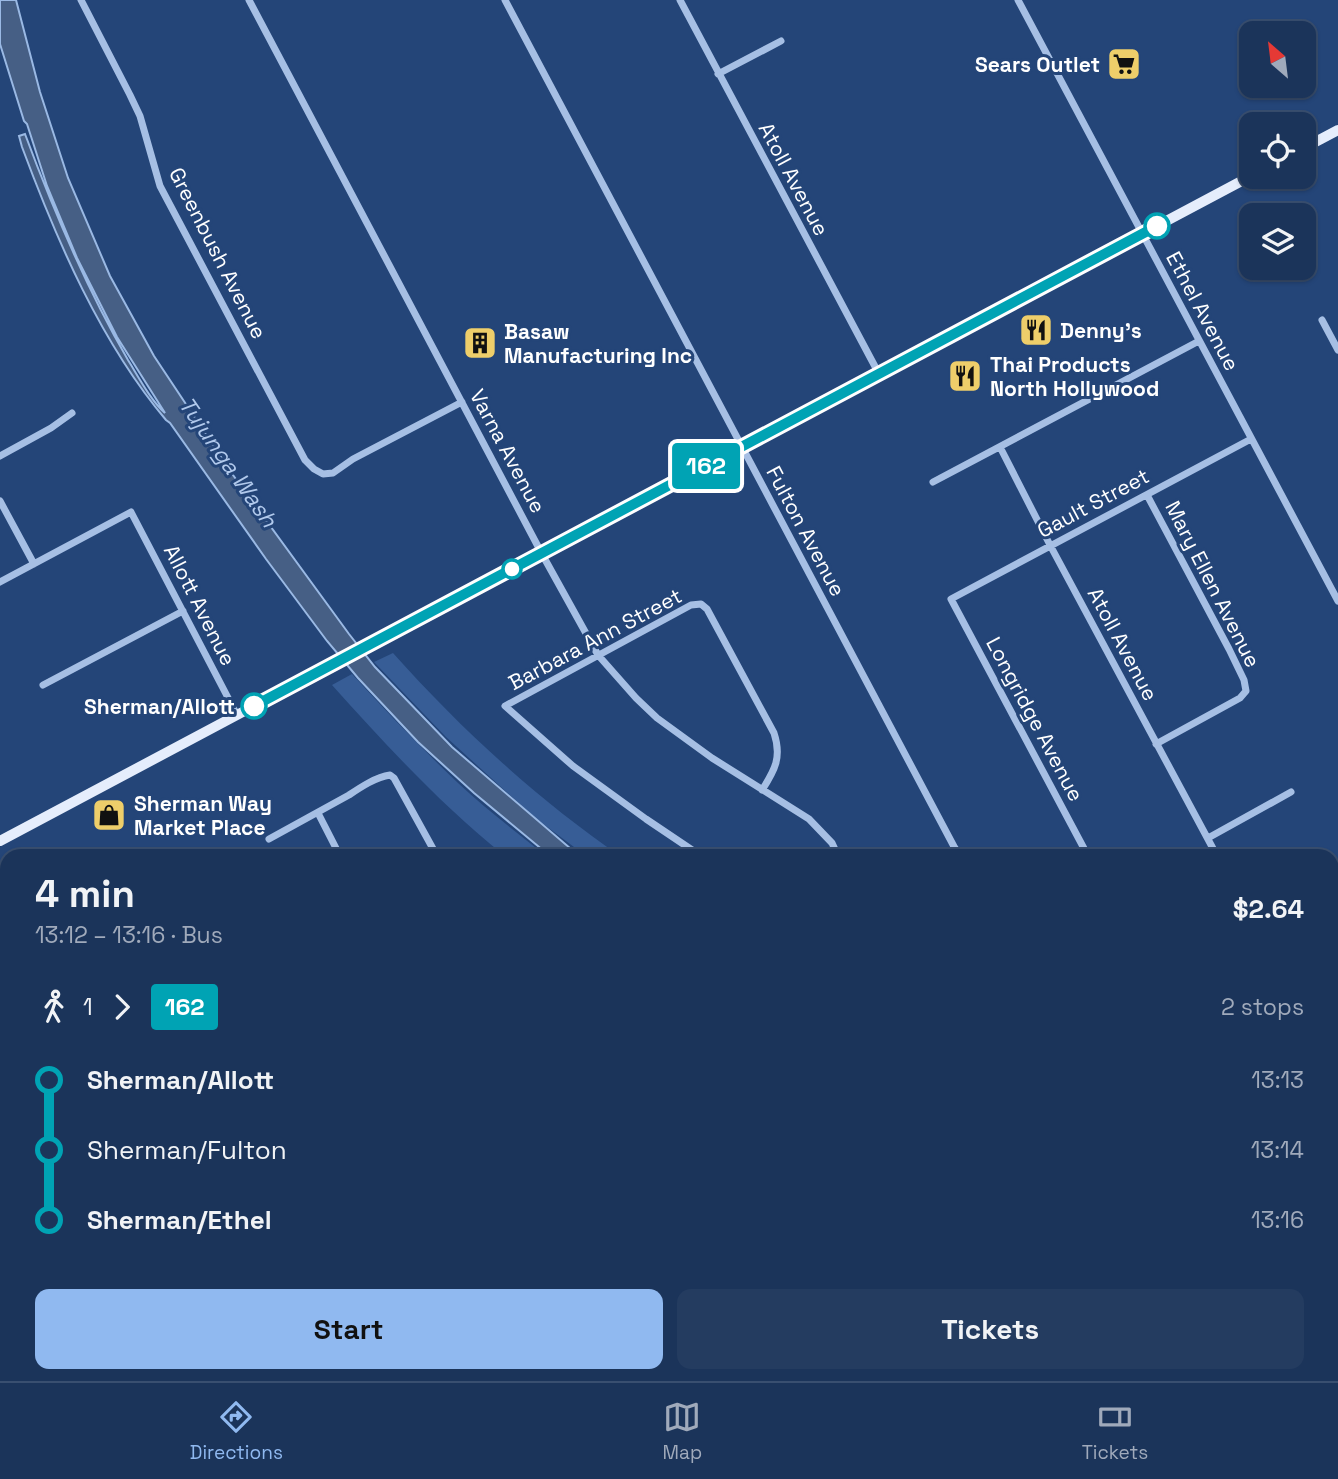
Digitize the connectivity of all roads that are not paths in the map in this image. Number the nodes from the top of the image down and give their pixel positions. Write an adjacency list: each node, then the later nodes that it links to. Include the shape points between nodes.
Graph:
1 (80, 0): 16 (street, Greenbush Avenue, via 131,95 160,186 305,460 323,474 333,472)
2 (249, 0): 16 (street, Varna Avenue)
3 (505, 0): 19 (street, Fulton Avenue)
4 (680, 0): 7 (street, Atoll Avenue)
5 (1018, 0): 11 (street, Ethel Avenue)
6 (781, 41): 7 (street)
7 (718, 74): 15 (street, Atoll Avenue)
8 (1338, 130): 9 (main road)
9 (1316, 142)
10 (1239, 182): 11 (main road)
11 (1142, 234): 13 (street, Ethel Avenue); 15 (main road)
12 (1322, 320): 14 (street)
13 (1199, 341): 18 (street, Ethel Avenue); 20 (street)
14 (1338, 350)
15 (879, 374): 19 (main road)
16 (462, 402): 26 (street, Varna Avenue)
17 (72, 413): 21 (street)
18 (1251, 439): 23 (street, Gault Street); 30 (street, Ethel Avenue)
19 (741, 447): 26 (main road); 46 (street, Fulton Avenue)
20 (1000, 447): 22 (street); 25 (street, Atoll Avenue)
21 (0, 456)
22 (933, 482)
23 (1147, 495): 25 (street, Gault Street); 35 (street, Mary Ellen Avenue, via 1229,649 1246,691)
24 (0, 500): 27 (street)
25 (1050, 545): 29 (street, Gault Street); 35 (street, Atoll Avenue)
26 (542, 554): 32 (street, Varna Avenue); 34 (main road)
27 (34, 564): 28 (street); 31 (street, Allott Avenue, via 131,512)
28 (0, 582)
29 (951, 599): 47 (street, Longridge Avenue)
30 (1338, 601)
31 (183, 611): 33 (street); 34 (street, Allott Avenue)
32 (598, 655): 36 (street, Varna Avenue, via 657,718); 36 (street, Barbara Ann Street, via 691,605 701,604 774,733 778,753); 44 (street, Barbara Ann Street, via 505,706 573,766)
33 (43, 685)
34 (237, 715): 41 (main road)
35 (1156, 744): 39 (street, Atoll Avenue)
36 (762, 790): 45 (street, Varna Avenue, via 809,820)
37 (1291, 792): 39 (street)
38 (318, 813): 40 (street); 42 (street); 43 (street, via 390,775)
39 (1208, 838): 48 (street, Atoll Avenue)
40 (269, 839)
41 (0, 841)
42 (336, 849)
43 (433, 849)
44 (691, 849)
45 (834, 849)
46 (955, 849)
47 (1084, 849)
48 (1214, 849)

